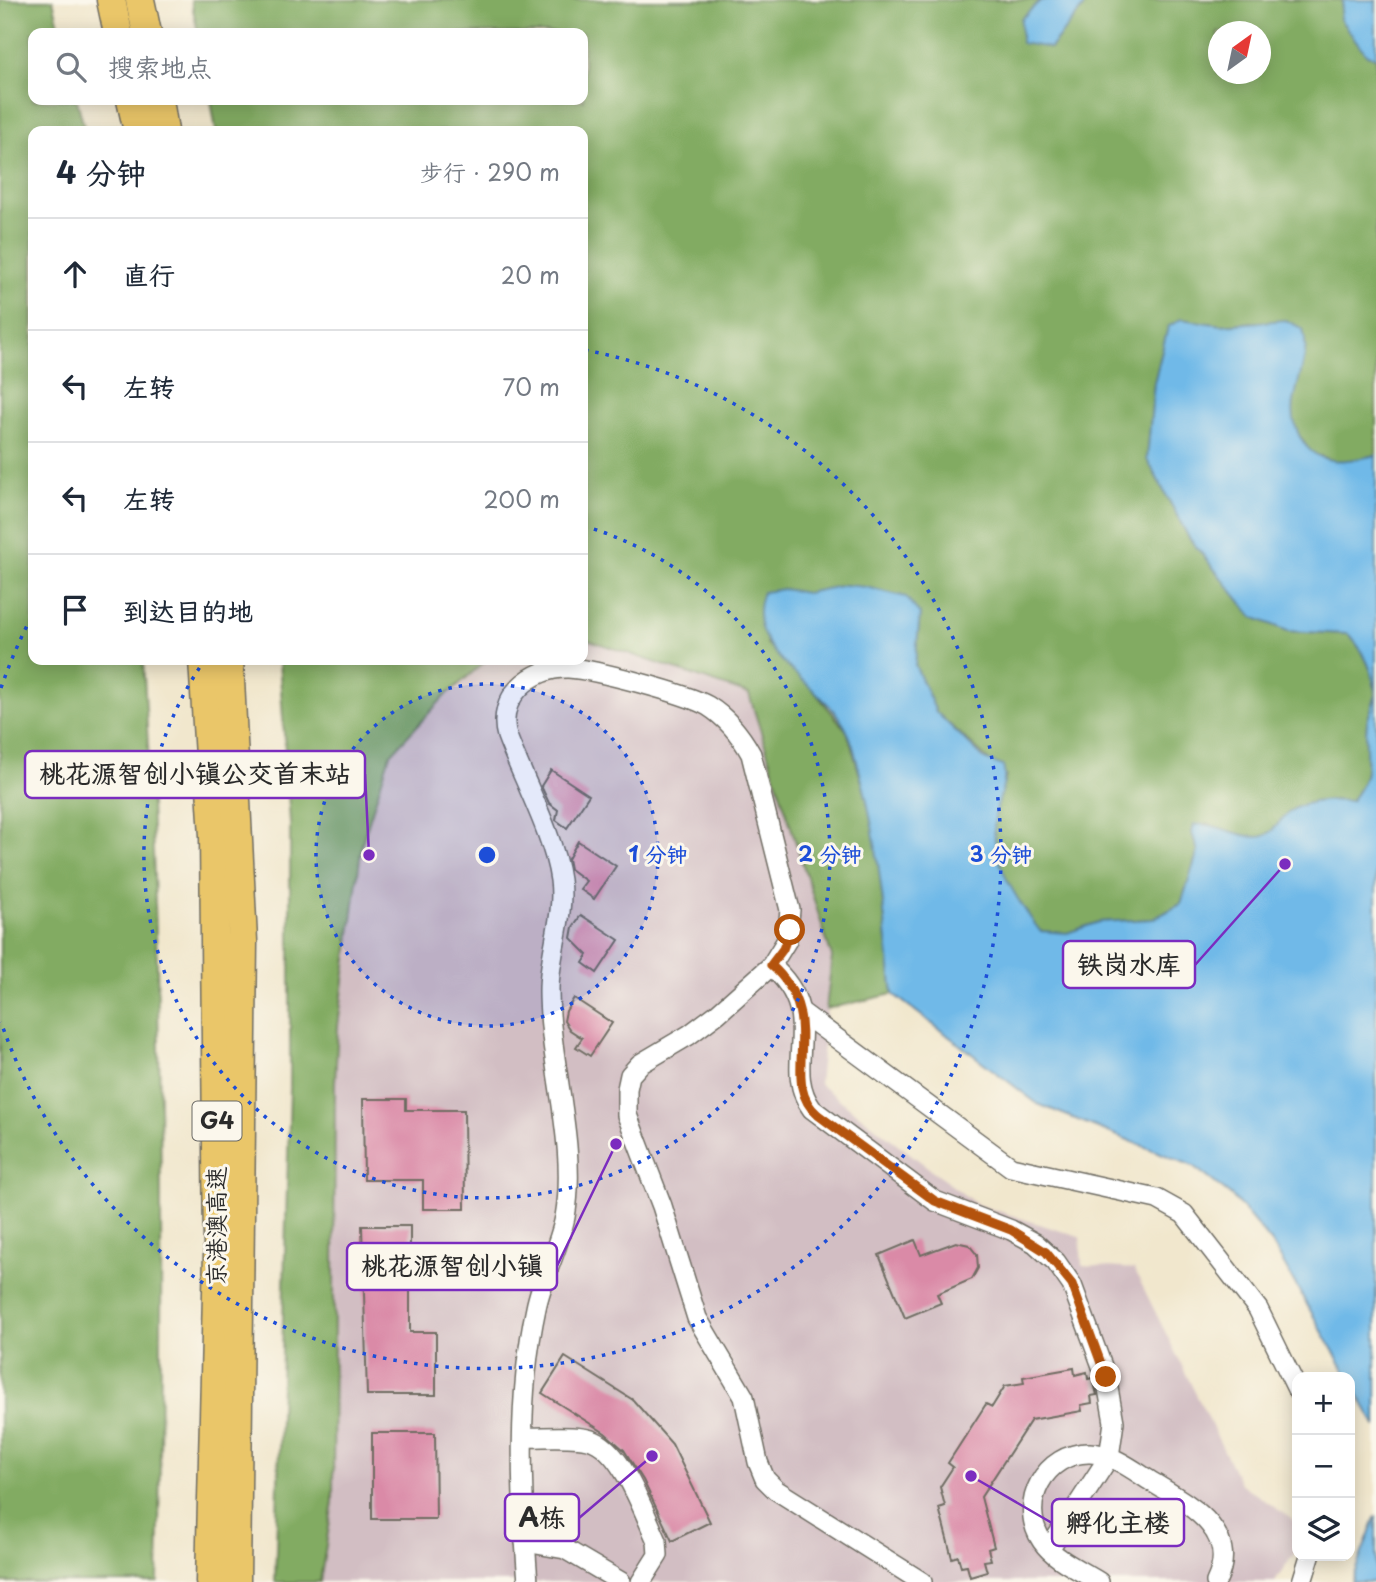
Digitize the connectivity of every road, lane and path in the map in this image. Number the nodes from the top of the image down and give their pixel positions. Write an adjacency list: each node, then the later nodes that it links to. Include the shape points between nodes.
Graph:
1 (111, 0): 3 (highway)
2 (140, 0): 4 (highway)
3 (117, 28)
4 (147, 28)
5 (132, 105): 7 (highway)
6 (160, 105): 8 (highway)
7 (137, 126)
8 (163, 126)
9 (203, 665): 19 (highway, 京港澳高速 / G4, via 214,836 218,1210)
10 (229, 665): 20 (highway, 京港澳高速 / G4, via 243,941)
11 (771, 965): 12 (street, via 789,983); 14 (street, via 787,940 790,910 755,766 737,731 694,699 580,670 551,670 525,682 509,701 504,722 560,881 549,988 567,1198 565,1219 536,1307); 24 (street, via 689,1035 640,1064 630,1075 627,1115 697,1318 744,1397 765,1479)
12 (801, 1012): 13 (street, via 1011,1167 1157,1199 1184,1214 1258,1309); 15 (street, via 801,1086 812,1109 935,1201 1024,1236 1064,1273 1110,1391 1114,1422)
13 (1292, 1380)
14 (523, 1437): 16 (street); 23 (street, via 592,1440 623,1470 657,1541 658,1555)
15 (1109, 1457): 17 (street); 17 (street, via 1087,1453 1065,1458 1041,1480 1032,1512); 26 (street, via 1195,1508 1211,1524 1222,1555)
16 (525, 1542): 21 (street); 22 (street, via 565,1549)
17 (1049, 1549): 25 (street)
18 (1308, 1561): 27 (street)
19 (211, 1582)
20 (236, 1582)
21 (528, 1582)
22 (621, 1582)
23 (641, 1582)
24 (922, 1582)
25 (1098, 1582)
26 (1216, 1582)
27 (1302, 1582)

